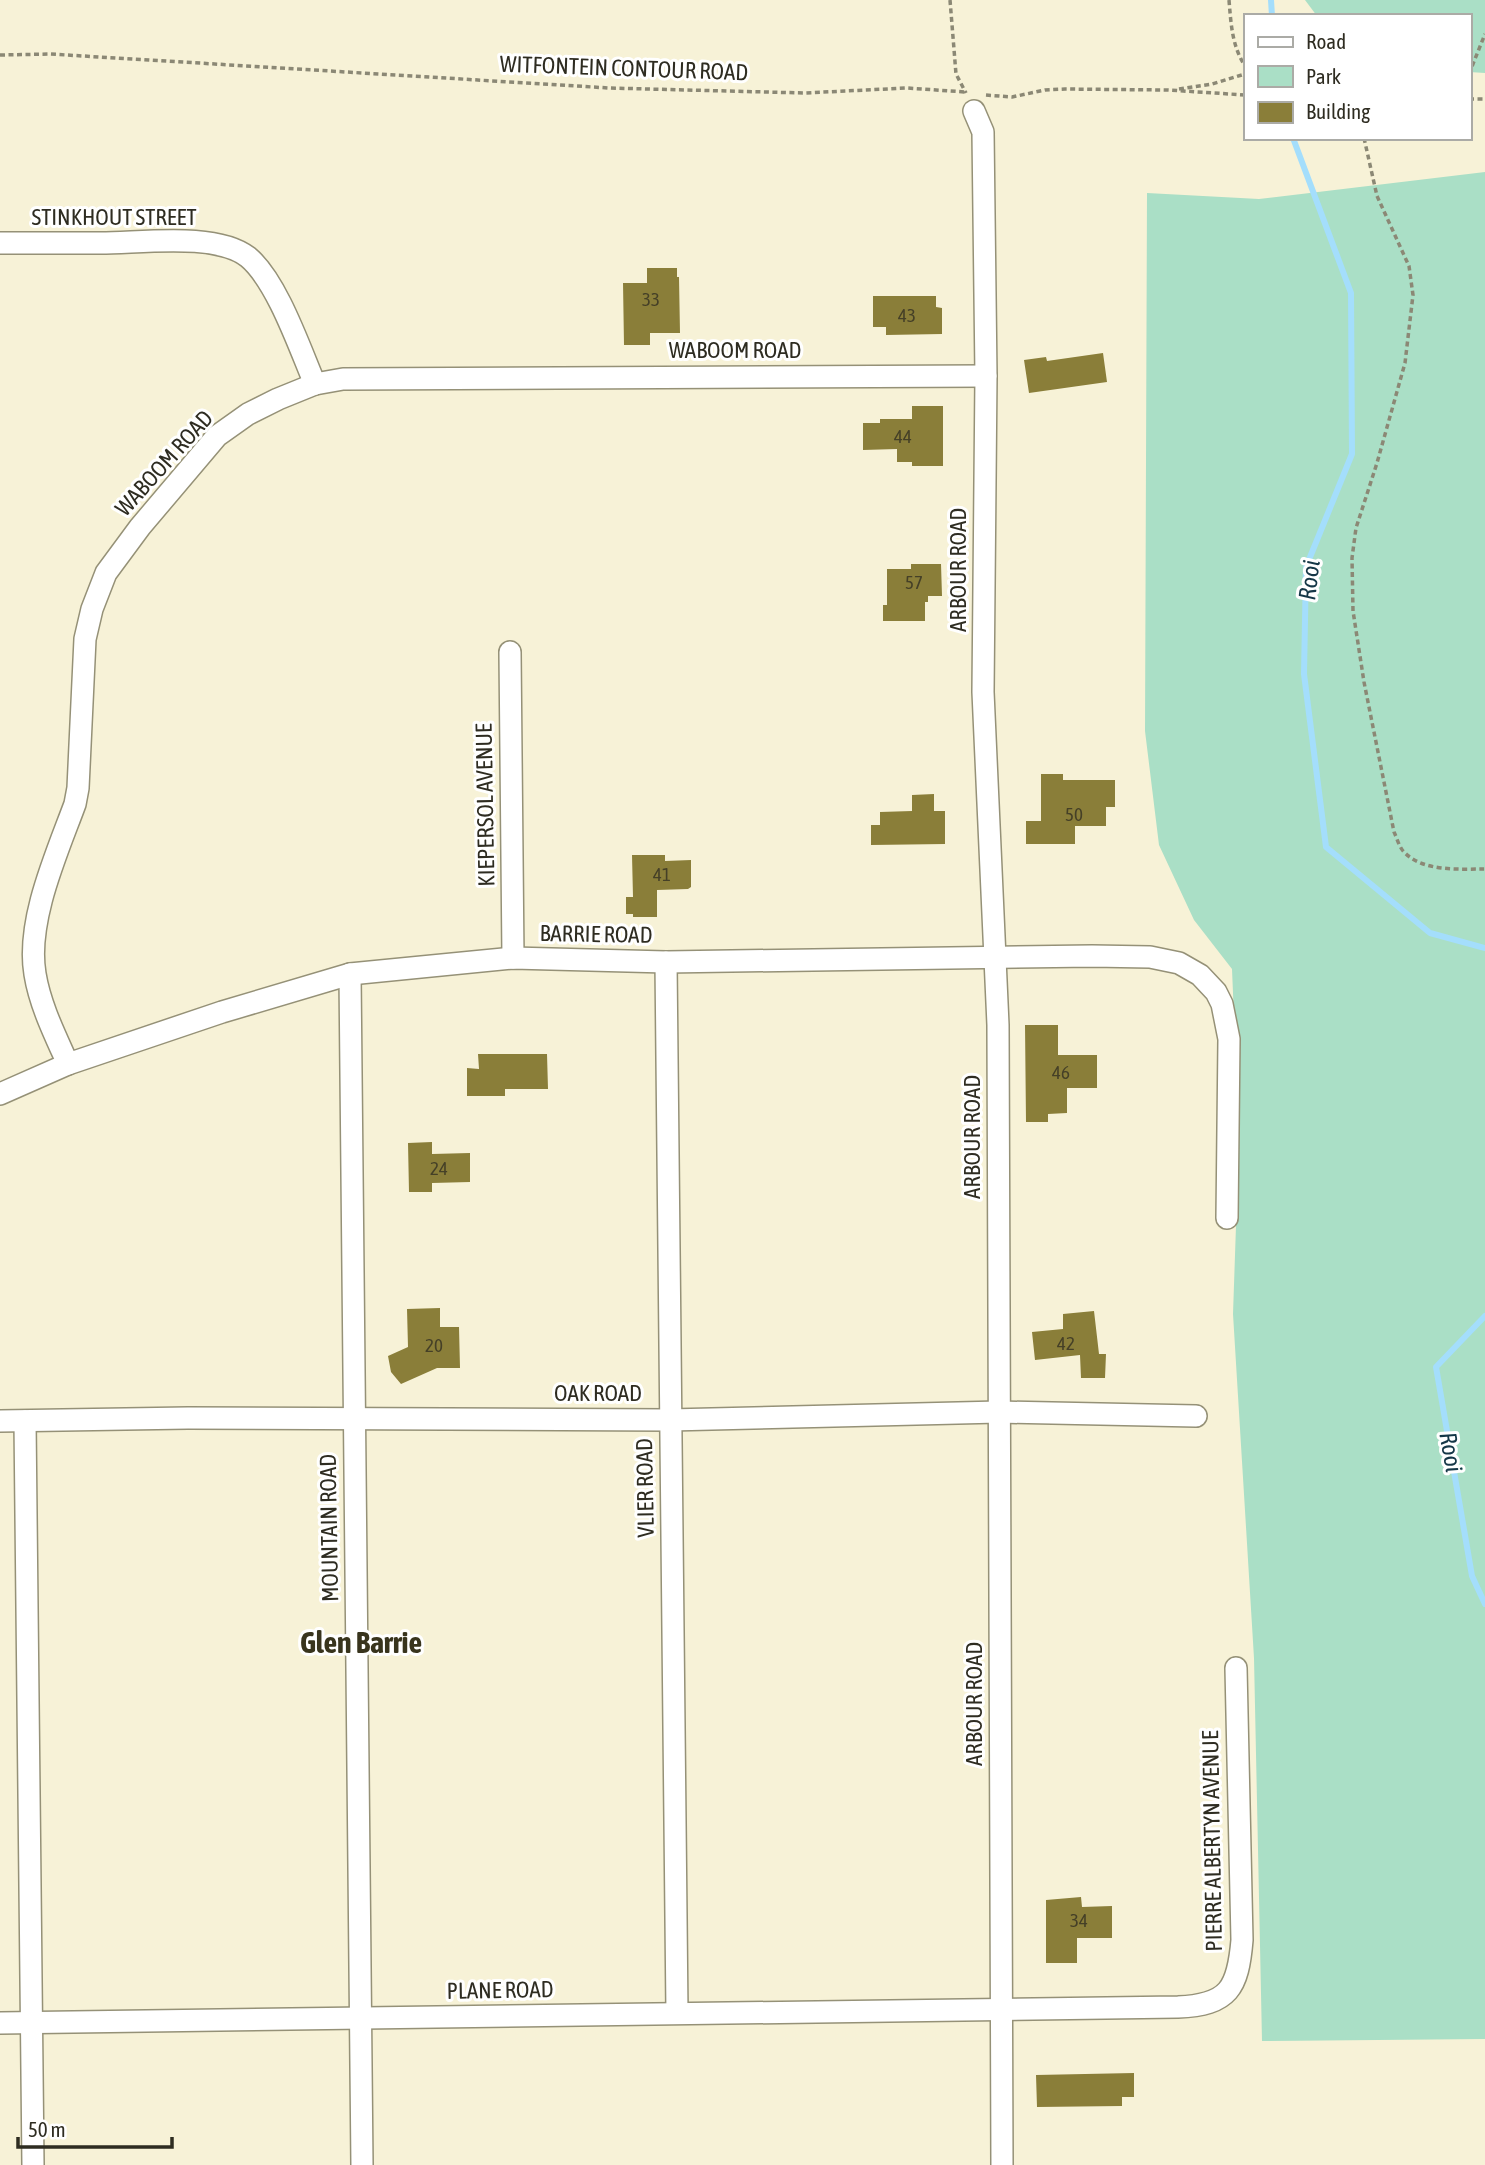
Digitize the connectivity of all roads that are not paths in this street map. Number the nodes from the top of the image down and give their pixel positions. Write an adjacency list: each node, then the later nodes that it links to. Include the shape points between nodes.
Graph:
1 (970, 102): 3 (street, ARBOUR ROAD, via 983,132)
2 (0, 243): 4 (street, STINKHOUT STREET, via 193,242 232,249 248,257 265,276)
3 (986, 376): 4 (street, WABOOM ROAD, via 359,377); 7 (street, ARBOUR ROAD, via 983,692)
4 (315, 384): 10 (street, WABOOM ROAD, via 248,414 217,436 140,527 98,590 85,639 75,804 39,909 34,950 37,988)
5 (510, 652): 6 (street, KIEPERSOL AVENUE)
6 (513, 958): 8 (street, BARRIE ROAD); 9 (street, BARRIE ROAD)
7 (993, 958): 8 (street, BARRIE ROAD); 12 (street, BARRIE ROAD, via 1150,957 1187,967 1206,981 1223,1004 1229,1040); 13 (street, ARBOUR ROAD, via 998,1025)
8 (666, 962): 16 (street, VLIER ROAD)
9 (350, 974): 10 (street, BARRIE ROAD); 15 (street, MOUNTAIN ROAD)
10 (68, 1064): 11 (street, BARRIE ROAD)
11 (0, 1094)
12 (1227, 1217)
13 (999, 1412): 14 (street, OAK ROAD); 16 (street, OAK ROAD); 20 (street, ARBOUR ROAD)
14 (1196, 1416)
15 (354, 1419): 16 (street, OAK ROAD); 18 (street, OAK ROAD); 22 (street, MOUNTAIN ROAD)
16 (670, 1420): 21 (street, VLIER ROAD)
17 (0, 1421): 18 (street, OAK ROAD)
18 (25, 1421): 24 (street)
19 (1236, 1668): 20 (street, PIERRE ALBERTYN AVENUE, via 1241,1940 1239,1969 1232,1986 1223,1995 1193,2006)
20 (1002, 2011): 21 (street, PLANE ROAD); 27 (street, ARBOUR ROAD)
21 (677, 2013): 22 (street, PLANE ROAD)
22 (360, 2019): 24 (street, PLANE ROAD); 26 (street, MOUNTAIN ROAD)
23 (0, 2023): 24 (street, PLANE ROAD)
24 (32, 2023): 25 (street)
25 (33, 2165)
26 (362, 2165)
27 (1002, 2165)

